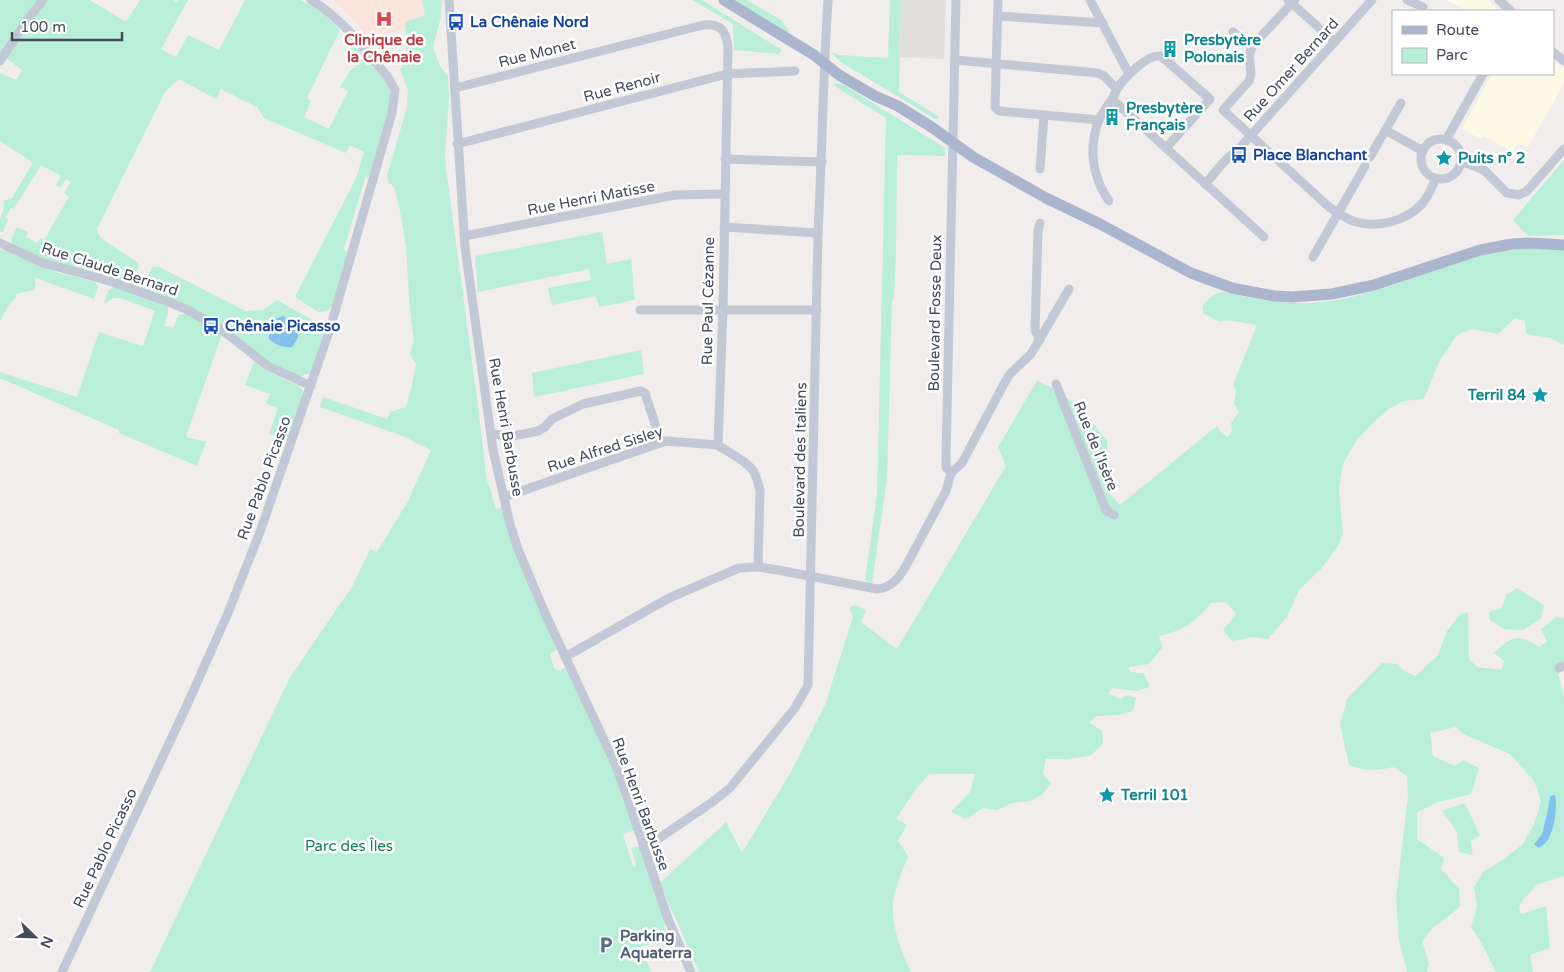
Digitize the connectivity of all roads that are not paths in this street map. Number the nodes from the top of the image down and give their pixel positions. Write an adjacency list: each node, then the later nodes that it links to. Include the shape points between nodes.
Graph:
1 (43, 0): 24 (street)
2 (311, 0): 71 (street, Rue Pablo Picasso, via 337,18 385,73 395,90 388,130)
3 (449, 0): 32 (street, Rue Henri Barbusse)
4 (717, 0): 13 (main road)
5 (828, 0): 26 (street, Boulevard des Italiens)
6 (956, 0): 23 (street, Boulevard Fosse Deux)
7 (998, 0): 16 (street)
8 (1090, 0): 17 (street)
9 (1372, 0): 20 (street, Rue Omer Bernard)
10 (1407, 0): 14 (street)
11 (1499, 0): 15 (street)
12 (1292, 1): 20 (street); 21 (street)
13 (729, 3): 26 (main road)
14 (1423, 7)
15 (1510, 10)
16 (998, 16): 17 (street); 27 (street)
17 (1102, 23): 30 (street)
18 (713, 24): 29 (street, Rue Paul Cézanne, via 727,37); 32 (street, Rue Monet)
19 (1233, 32): 21 (street)
20 (1334, 42): 39 (street, Rue Omer Bernard)
21 (1253, 45): 39 (street, via 1249,55 1249,81 1223,110)
22 (1554, 53): 25 (street)
23 (956, 60): 27 (street); 41 (street, Boulevard Fosse Deux)
24 (0, 61)
25 (1564, 61)
26 (824, 63): 41 (main road); 49 (street, Boulevard des Italiens)
27 (996, 64): 33 (street, via 1098,73); 36 (street, via 995,106 999,111)
28 (795, 71): 29 (street, Rue Renoir)
29 (727, 74): 42 (street, Rue Renoir); 47 (street, Rue Paul Cézanne)
30 (1129, 74): 33 (street); 43 (street, via 1147,60 1160,56 1210,99)
31 (1482, 75): 40 (street)
32 (455, 88): 42 (street, Rue Henri Barbusse)
33 (1117, 89): 34 (street)
34 (1112, 99): 37 (street); 43 (street)
35 (1400, 104): 38 (street)
36 (1044, 115): 37 (street); 51 (street)
37 (1099, 120): 55 (street, via 1094,157 1101,190)
38 (1385, 130): 45 (street); 46 (street)
39 (1251, 135): 53 (street, Rue Omer Bernard, via 1225,159); 56 (street)
40 (1446, 140): 45 (street, via 1432,142); 48 (street, via 1460,152)
41 (953, 142): 63 (main road, via 973,157 1046,198 1176,265 1217,283 1274,296 1300,297 1356,290 1480,250 1512,244); 75 (street, Boulevard Fosse Deux, via 946,459 946,467)
42 (457, 144): 60 (street, Rue Henri Barbusse)
43 (1166, 148): 53 (street)
44 (1564, 149): 48 (street, via 1527,191 1518,195 1507,193 1484,170)
45 (1423, 151): 52 (street, via 1423,166)
46 (1370, 157)
47 (725, 159): 49 (street); 54 (street, Rue Paul Cézanne)
48 (1461, 161): 52 (street, via 1450,176)
49 (822, 162): 59 (street, Boulevard des Italiens)
50 (1365, 166): 56 (street)
51 (1040, 169)
52 (1436, 178): 56 (street, via 1420,205 1394,222 1358,223)
53 (1205, 184): 61 (street)
54 (724, 194): 58 (street, Rue Paul Cézanne); 60 (street, Rue Henri Matisse, via 675,195)
55 (1109, 201)
56 (1338, 212): 64 (street)
57 (1040, 223): 69 (street, via 1035,330)
58 (724, 227): 59 (street); 66 (street, Rue Paul Cézanne)
59 (818, 233): 68 (street, Boulevard des Italiens)
60 (464, 236): 72 (street, Rue Henri Barbusse)
61 (1264, 237)
62 (0, 243): 71 (street, Rue Claude Bernard, via 43,263 106,280 186,309 222,330 268,366)
63 (1564, 245)
64 (1313, 256)
65 (1069, 289): 69 (street)
66 (723, 309): 67 (street); 68 (street); 74 (street, Rue Paul Cézanne)
67 (640, 310)
68 (817, 310): 79 (street, Boulevard des Italiens)
69 (1040, 340): 75 (street, via 1030,356 1010,374 962,463)
70 (1056, 384): 77 (street, Rue de l'Isère, via 1106,510)
71 (311, 386): 82 (street, Rue Pablo Picasso, via 228,613)
72 (491, 433): 73 (street, via 508,437 538,431 552,419 582,404 641,391 645,393); 76 (street, Rue Henri Barbusse)
73 (661, 442): 74 (street, Rue Alfred Sisley); 76 (street, Rue Alfred Sisley)
74 (718, 445): 78 (street, via 745,463 758,480)
75 (951, 473): 79 (street, via 946,491 903,572 887,587 868,588)
76 (504, 497): 80 (street, Rue Henri Barbusse, via 518,549)
77 (1114, 515)
78 (758, 567): 79 (street); 80 (street, via 739,568 668,598)
79 (811, 577): 81 (street, Boulevard des Italiens, via 809,675 800,701 730,788)
80 (565, 657): 81 (street, Rue Henri Barbusse, via 616,766)
81 (643, 847): 83 (street, Rue Henri Barbusse)
82 (62, 972)
83 (691, 972)

